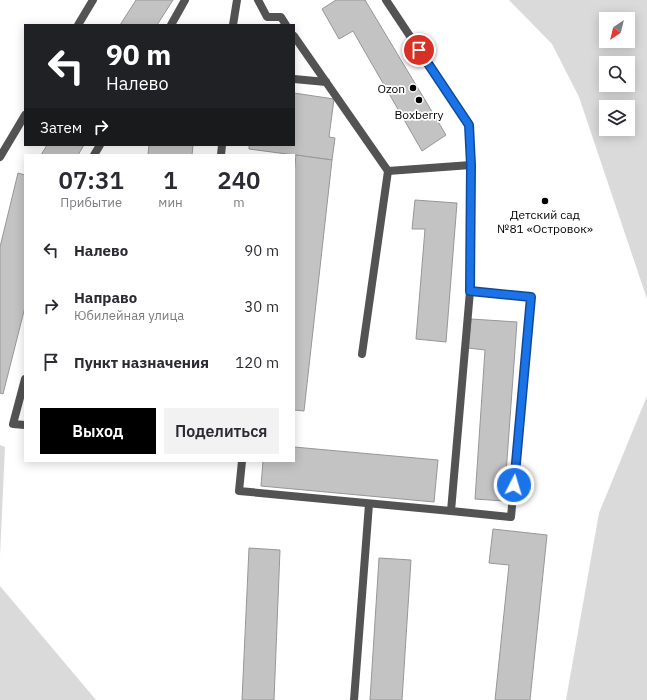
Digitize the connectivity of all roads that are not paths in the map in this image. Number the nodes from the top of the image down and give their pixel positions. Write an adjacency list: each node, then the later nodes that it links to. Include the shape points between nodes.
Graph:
1 (93, 0): 6 (street)
2 (185, 0): 7 (street)
3 (237, 0): 8 (street)
4 (258, 0): 9 (street, via 267,17 281,18)
5 (386, 0): 15 (street, via 469,125)
6 (79, 24)
7 (172, 24)
8 (233, 24)
9 (285, 24)
10 (295, 37): 12 (street)
11 (295, 79): 12 (street)
12 (326, 82): 16 (street)
13 (24, 117): 14 (street)
14 (0, 157)
15 (471, 165): 16 (street); 17 (street)
16 (388, 171): 18 (street)
17 (470, 291): 23 (street); 23 (street, via 531,297 514,485 511,517)
18 (362, 354)
19 (24, 383): 20 (street, via 13,424)
20 (24, 426)
21 (242, 462): 22 (street, via 239,492)
22 (369, 504): 23 (street); 24 (street)
23 (450, 511)
24 (354, 700)

